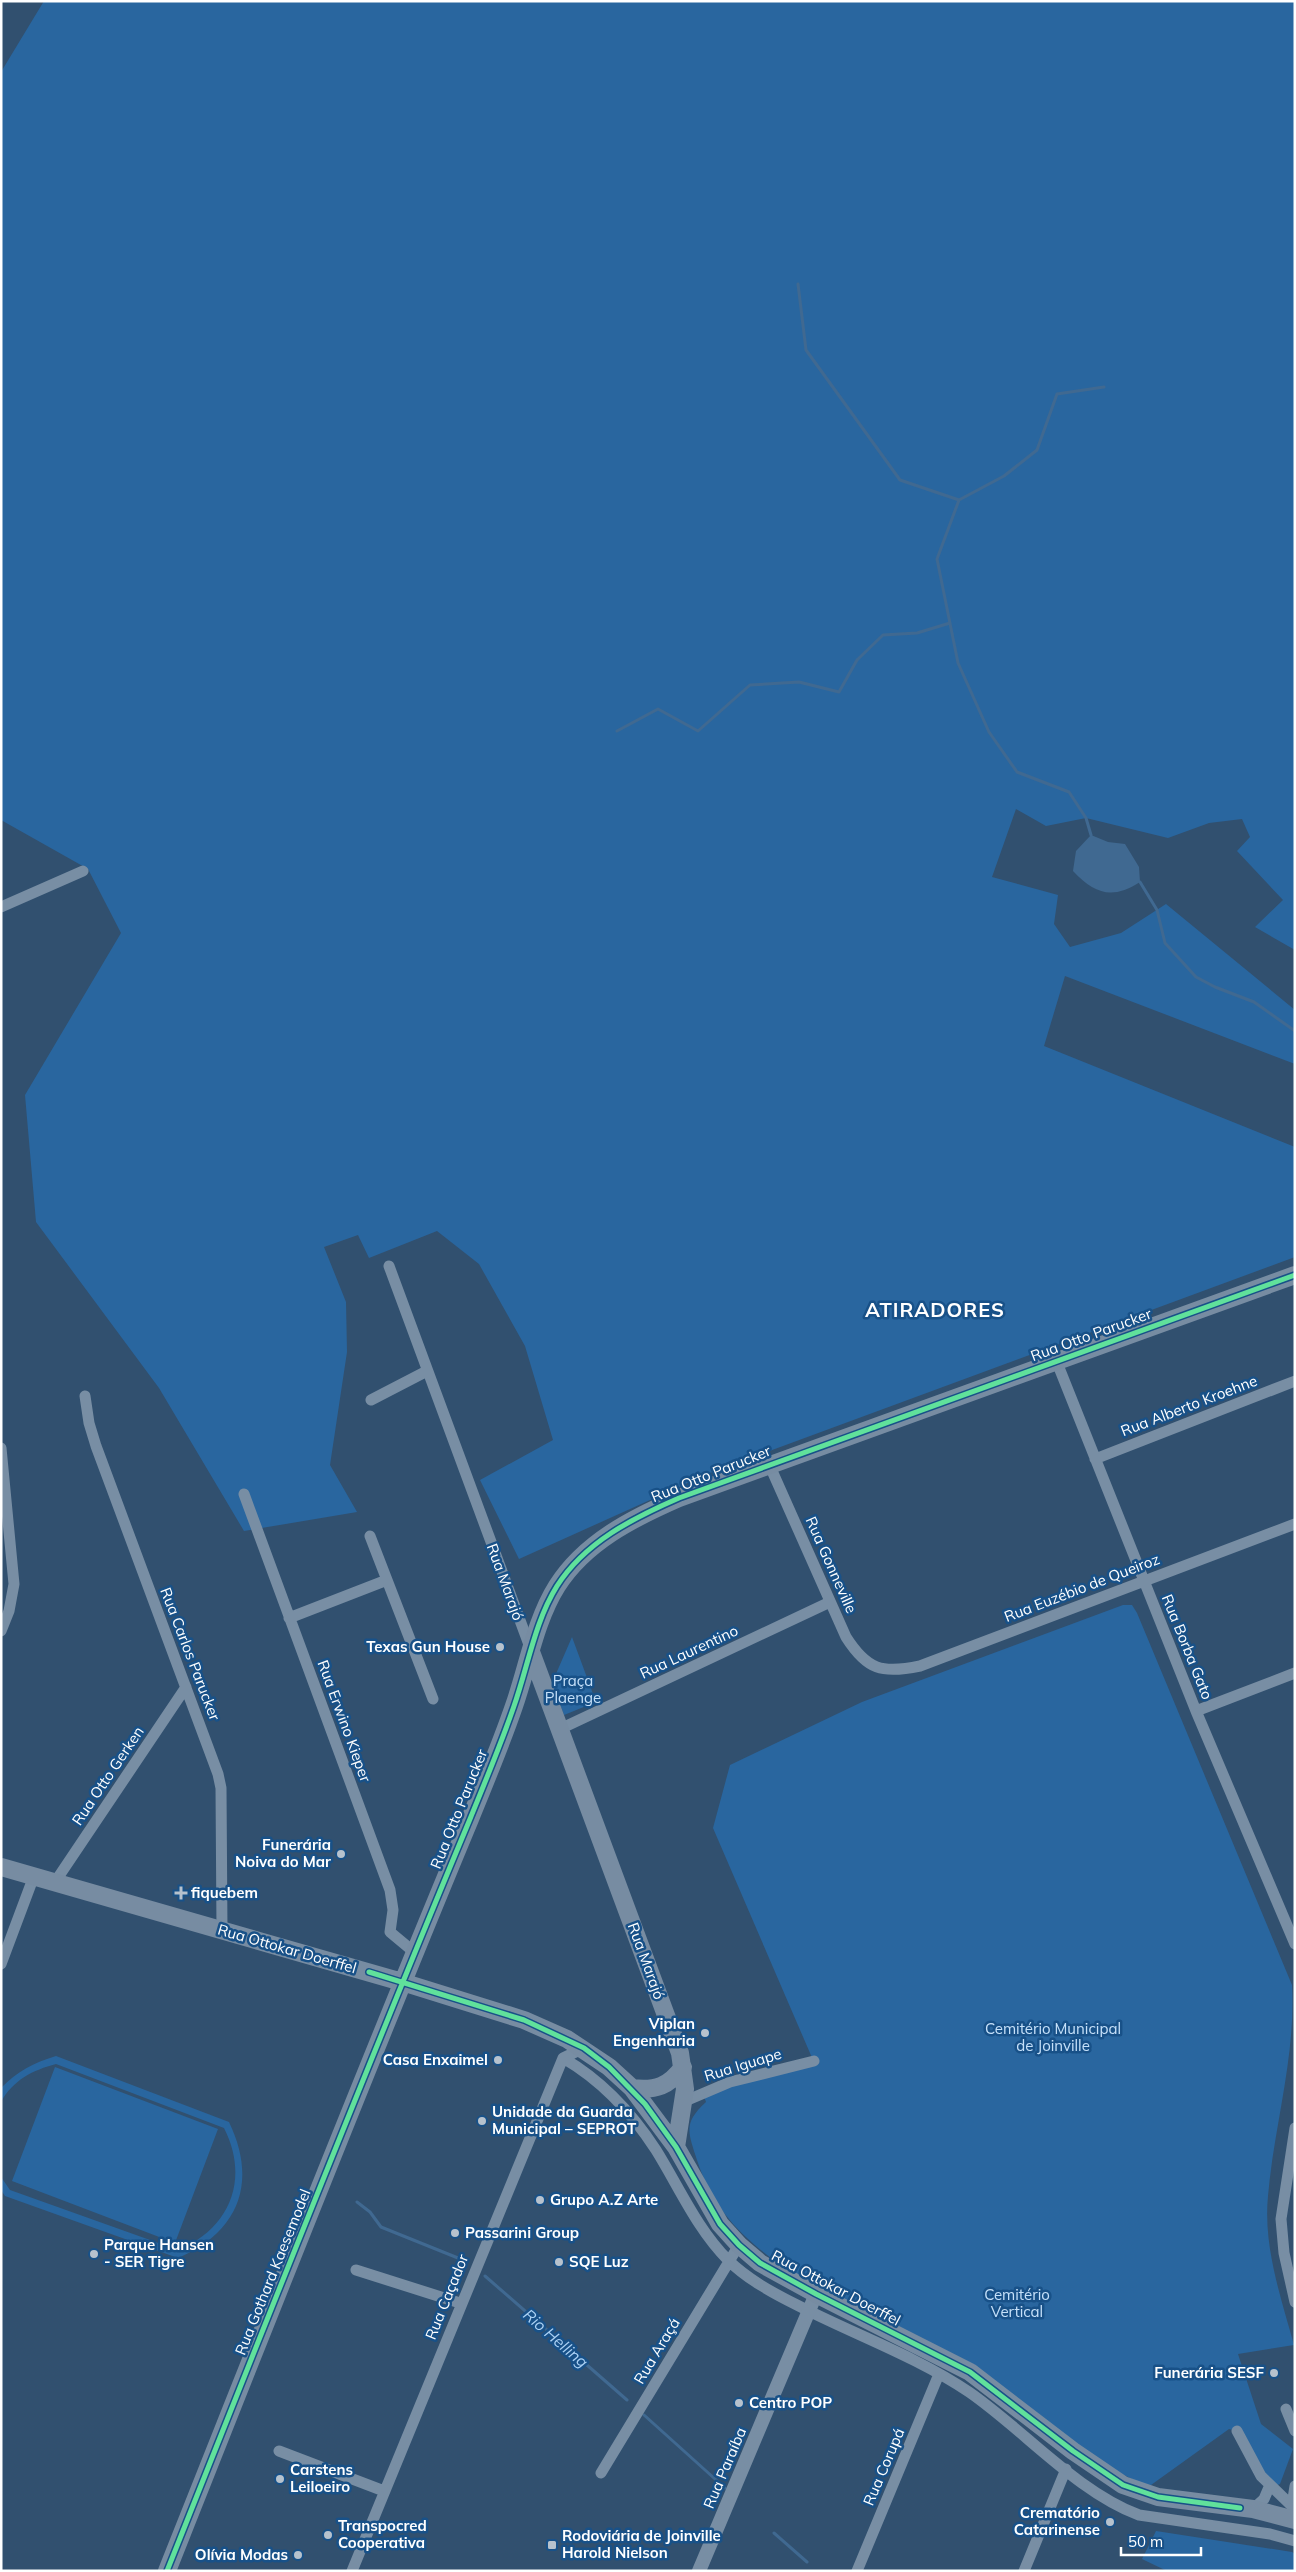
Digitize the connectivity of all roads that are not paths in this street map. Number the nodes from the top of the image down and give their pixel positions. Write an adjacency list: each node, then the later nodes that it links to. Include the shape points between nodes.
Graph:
1 (83, 871): 2 (street)
2 (1, 907)
3 (389, 1266): 6 (street, Rua Marajó)
4 (1295, 1276): 5 (main road, Rua Otto Parucker)
5 (1056, 1360): 11 (street, Rua Borba Gato); 12 (main road, Rua Otto Parucker)
6 (427, 1371): 9 (street); 21 (street, Rua Marajó)
7 (1295, 1381): 11 (street, Rua Alberto Kroehne)
8 (85, 1396): 24 (street, Rua Carlos Parucker, via 96,1446)
9 (371, 1400)
10 (1, 1448): 20 (street, via 14,1584)
11 (1095, 1459): 17 (street, Rua Borba Gato)
12 (769, 1464): 18 (street, Rua Gonneville); 21 (main road, Rua Otto Parucker, via 659,1507 618,1528 592,1547 557,1586)
13 (244, 1494): 19 (street, Rua Erwino Kieper)
14 (1295, 1524): 17 (street, Rua Euzébio de Queiroz)
15 (370, 1536): 16 (street)
16 (387, 1580): 19 (street); 25 (street)
17 (1144, 1581): 22 (street, Rua Euzébio de Queiroz, via 920,1666); 28 (street, Rua Borba Gato)
18 (830, 1602): 22 (street, Rua Gonneville, via 856,1652); 29 (street, Rua Laurentino)
19 (289, 1618): 35 (street, Rua Erwino Kieper, via 390,1890 393,1910 390,1932)
20 (1, 1631)
21 (531, 1652): 26 (main road, Rua Marajó); 27 (main road, Rua Otto Parucker)
22 (878, 1669)
23 (1295, 1673): 28 (street)
24 (186, 1687): 32 (street, Rua Otto Gerken); 33 (street, Rua Carlos Parucker, via 214,1760 221,1788)
25 (434, 1699)
26 (551, 1704): 27 (main road, via 531,1695); 29 (main road, Rua Marajó)
27 (514, 1707): 35 (main road, Rua Otto Parucker)
28 (1196, 1711): 34 (street, Rua Borba Gato)
29 (560, 1729): 42 (main road, Rua Marajó)
30 (1, 1867): 31 (main road, Rua Ottokar Doerffel)
31 (34, 1876): 32 (main road, Rua Ottokar Doerffel); 36 (street)
32 (55, 1882): 33 (main road, Rua Ottokar Doerffel)
33 (222, 1931): 37 (main road, Rua Ottokar Doerffel)
34 (1294, 1942)
35 (414, 1952): 37 (main road, via 396,1964); 38 (main road, Rua Otto Parucker)
36 (1, 1964)
37 (368, 1972): 38 (main road, Rua Ottokar Doerffel)
38 (402, 1982): 39 (main road, Rua Ottokar Doerffel, via 534,2023); 68 (main road, Rua Gothard Kaesemodel)
39 (584, 2048): 40 (street); 43 (main road, Rua Ottokar Doerffel)
40 (563, 2058): 49 (street, via 600,2084 634,2120 702,2227); 52 (street, Rua Caçador)
41 (814, 2060): 44 (street, Rua Iguape, via 730,2082)
42 (684, 2067): 43 (main road, via 661,2088); 44 (main road, Rua Marajó)
43 (632, 2088): 46 (main road, Rua Ottokar Doerffel)
44 (683, 2102): 46 (main road, Rua Marajó)
45 (1295, 2128): 47 (street)
46 (676, 2147): 48 (main road, Rua Ottokar Doerffel, via 710,2208)
47 (1290, 2173): 53 (street, via 1282,2202 1281,2235)
48 (739, 2245): 49 (street, Rua Araçá); 51 (main road, Rua Ottokar Doerffel, via 771,2270)
49 (728, 2260): 54 (street, via 758,2284); 61 (street, Rua Araçá)
50 (356, 2270): 52 (street)
51 (816, 2294): 54 (street, Rua Paraíba); 65 (main road, Rua Ottokar Doerffel, via 970,2372 1123,2486 1158,2497)
52 (460, 2302): 64 (street, Rua Caçador)
53 (1295, 2302)
54 (808, 2311): 55 (street); 70 (street, Rua Paraíba)
55 (939, 2374): 60 (street, via 970,2393); 71 (street, Rua Corupá)
56 (1286, 2409): 58 (street)
57 (1237, 2431): 62 (street, via 1253,2463)
58 (1295, 2431)
59 (279, 2451): 64 (street)
60 (1066, 2469): 67 (street, via 1105,2499 1139,2515 1270,2534); 72 (street)
61 (601, 2473)
62 (1270, 2485): 65 (street, via 1264,2499); 66 (street)
63 (1295, 2486): 66 (street)
64 (384, 2491): 69 (street, Rua Caçador)
65 (1253, 2509): 66 (main road, Rua Ottokar Doerffel)
66 (1294, 2512)
67 (1295, 2541)
68 (167, 2571)
69 (352, 2571)
70 (699, 2571)
71 (857, 2571)
72 (1024, 2571)

